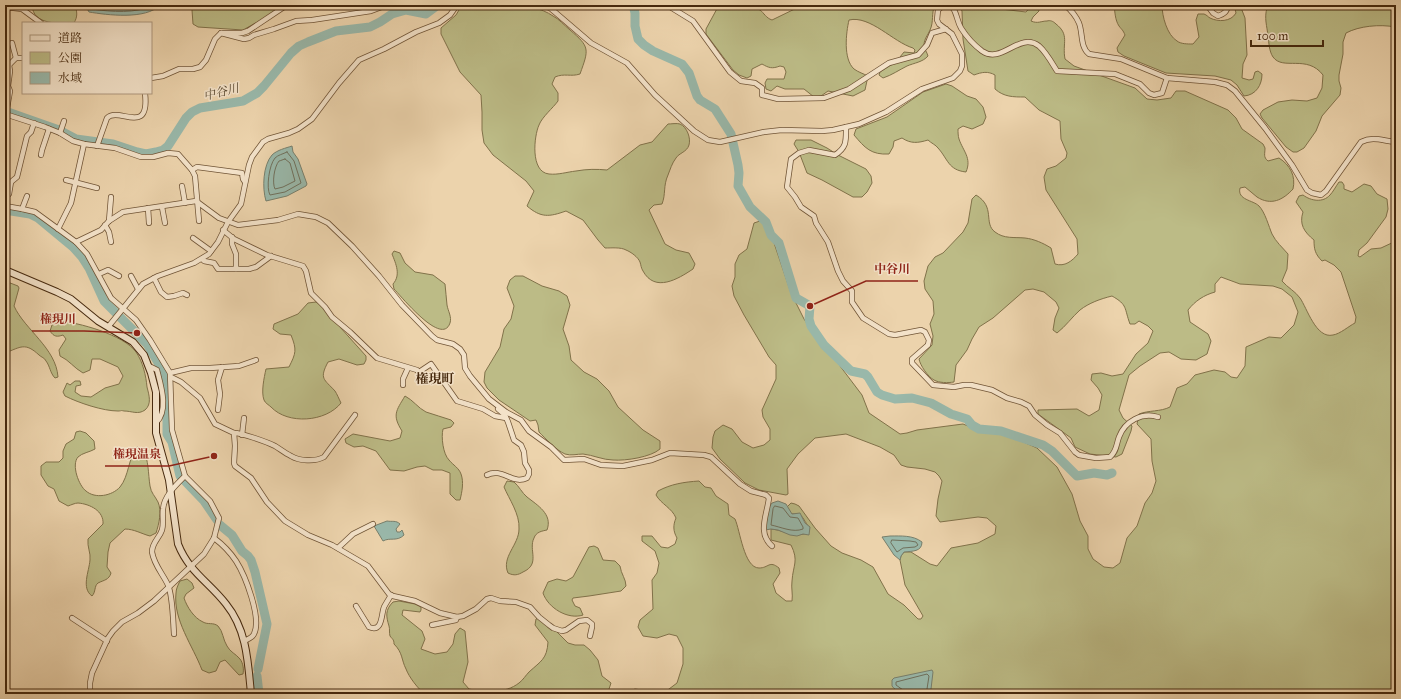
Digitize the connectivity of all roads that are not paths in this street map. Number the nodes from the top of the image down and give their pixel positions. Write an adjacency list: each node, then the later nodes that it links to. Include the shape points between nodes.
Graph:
1 (287, 5): 15 (street, via 248,31)
2 (387, 5): 15 (street, via 371,11 296,21 244,39)
3 (412, 5): 11 (street)
4 (457, 5): 36 (street, via 450,15 439,23 359,60 342,78 312,119 298,129 268,138 263,142 252,157)
5 (541, 5): 26 (street, via 550,8 591,43 627,63 655,95 694,131 708,140 720,142 764,132 822,132)
6 (667, 5): 14 (street, via 693,21 730,72 741,81 759,85 762,88 762,95 778,100 824,98 849,89 889,63 918,55 927,45 932,33)
7 (945, 5): 14 (street, via 938,10 937,20); 21 (street, via 953,8 961,28 985,53 998,55 1018,44 1036,44 1041,47 1057,71 1115,74 1140,84 1154,95 1162,93)
8 (1065, 5): 21 (street, via 1076,16 1081,37 1089,54 1122,59)
9 (1207, 5): 10 (street, via 1218,16 1227,11)
10 (1228, 5)
11 (422, 7)
12 (5, 8): 13 (street, via 22,9)
13 (40, 22)
14 (946, 29): 26 (street, via 952,34 962,54 962,66 957,75 922,89 877,117)
15 (221, 33): 20 (street, via 200,67)
16 (12, 43): 17 (street)
17 (16, 58): 18 (street); 19 (street)
18 (22, 58)
19 (7, 65): 23 (street, via 10,70 10,91)
20 (152, 78)
21 (1167, 78): 29 (street, via 1222,83 1231,88 1265,128 1307,190 1312,193 1321,195 1326,191 1361,142 1368,138 1377,138)
22 (145, 94): 30 (street, via 146,108 141,114 134,118 109,115)
23 (6, 112): 25 (street)
24 (64, 121): 28 (street)
25 (34, 123): 27 (street); 41 (street, via 27,136 17,177 11,182)
26 (846, 127): 85 (street, via 846,142 835,155 809,150 791,158 787,187 801,207 814,216 828,242 843,281 852,291 852,302 863,318 889,334 916,330 925,332 929,340 928,345 912,363 933,385 980,386 1021,402 1060,433 1074,452 1096,458 1110,457 1116,450 1120,435 1131,421 1146,415)
27 (49, 129): 28 (street); 32 (street)
28 (60, 133): 31 (street)
29 (1396, 142)
30 (97, 143): 31 (street); 33 (street, via 141,157 173,152 181,156)
31 (84, 144): 35 (street)
32 (41, 155)
33 (192, 170): 36 (street, via 199,167 242,173); 42 (street, via 195,176)
34 (66, 180): 35 (street)
35 (75, 182): 38 (street); 54 (street, via 71,203)
36 (245, 182): 51 (street, via 241,204)
37 (182, 186): 43 (street)
38 (97, 188)
39 (27, 196): 46 (street)
40 (111, 197): 48 (street)
41 (5, 201)
42 (196, 201): 43 (street); 49 (street); 51 (street)
43 (185, 203): 45 (street)
44 (5, 206): 46 (street)
45 (162, 207): 47 (street); 52 (street)
46 (22, 208): 54 (street, via 35,212)
47 (148, 208): 48 (street, via 123,212); 50 (street)
48 (109, 221): 53 (street)
49 (198, 221)
50 (149, 222)
51 (228, 222): 55 (street); 82 (street, via 244,225 298,214 316,217 328,223 352,246 432,336 460,349 470,376)
52 (166, 223)
53 (105, 225): 58 (street, via 101,230); 59 (street)
54 (58, 229): 58 (street)
55 (223, 230): 56 (street); 60 (street)
56 (232, 237): 61 (street); 63 (street)
57 (193, 238): 60 (street)
58 (76, 242): 65 (street)
59 (111, 242)
60 (211, 251): 62 (street)
61 (271, 256): 63 (street, via 249,270); 76 (street, via 303,266 311,293 332,317 377,358)
62 (202, 259): 63 (street, via 214,263 218,269); 68 (street)
63 (236, 269)
64 (5, 270): 72 (street, via 70,299)
65 (99, 274): 66 (street, via 108,270); 71 (street, via 111,298)
66 (118, 274)
67 (131, 276): 69 (street)
68 (154, 278): 69 (street); 70 (street, via 160,292 167,297 183,293)
69 (138, 289): 71 (street)
70 (187, 295)
71 (122, 310): 72 (street); 78 (street, via 143,330)
72 (108, 327): 74 (street, via 140,348)
73 (256, 360): 75 (street, via 239,366)
74 (149, 366): 81 (street, via 157,370); 88 (street, via 156,392)
75 (222, 367): 78 (street, via 191,368); 83 (street, via 218,380)
76 (408, 368): 77 (street); 80 (street)
77 (418, 372): 79 (street); 87 (street, via 431,364 457,401 483,409 494,416)
78 (170, 375): 81 (street); 89 (street, via 200,398 214,424)
79 (424, 378)
80 (402, 385)
81 (167, 398): 88 (street); 92 (street)
82 (495, 404): 87 (street); 96 (street, via 521,420 529,431 564,460 584,460 601,465 623,466 670,453 710,457 740,484 769,498 763,526)
83 (218, 410)
84 (355, 415): 90 (street, via 324,457 317,460 292,457 274,446)
85 (1158, 417)
86 (244, 418): 90 (street)
87 (506, 418): 91 (street, via 514,440 524,452 528,478 518,480 504,474)
88 (156, 423): 93 (street, via 159,448)
89 (234, 433): 90 (street); 97 (street, via 234,464 251,478 276,512 296,529)
90 (242, 435)
91 (487, 475)
92 (183, 478): 93 (street); 95 (street, via 210,500 218,515)
93 (171, 491): 98 (street, via 178,544); 99 (street, via 163,507 162,530 152,550 153,559)
94 (373, 524): 97 (street, via 353,534)
95 (214, 538): 98 (street, via 204,554); 108 (street, via 236,561 251,591 256,629 251,638)
96 (772, 546)
97 (338, 548): 100 (street, via 368,566)
98 (190, 566): 99 (street); 108 (street, via 230,610)
99 (168, 586): 105 (street); 107 (street, via 145,608 117,626)
100 (391, 595): 101 (street, via 384,607 382,622 372,629); 102 (street)
101 (356, 606)
102 (457, 617): 104 (street, via 456,620); 106 (street, via 476,609 492,598 524,604 548,625 559,630 566,630 578,621 587,620 592,624)
103 (72, 618): 107 (street)
104 (432, 625)
105 (174, 634)
106 (590, 636)
107 (107, 641): 109 (street, via 91,678)
108 (244, 641): 110 (street)
109 (90, 694)
110 (252, 694)

